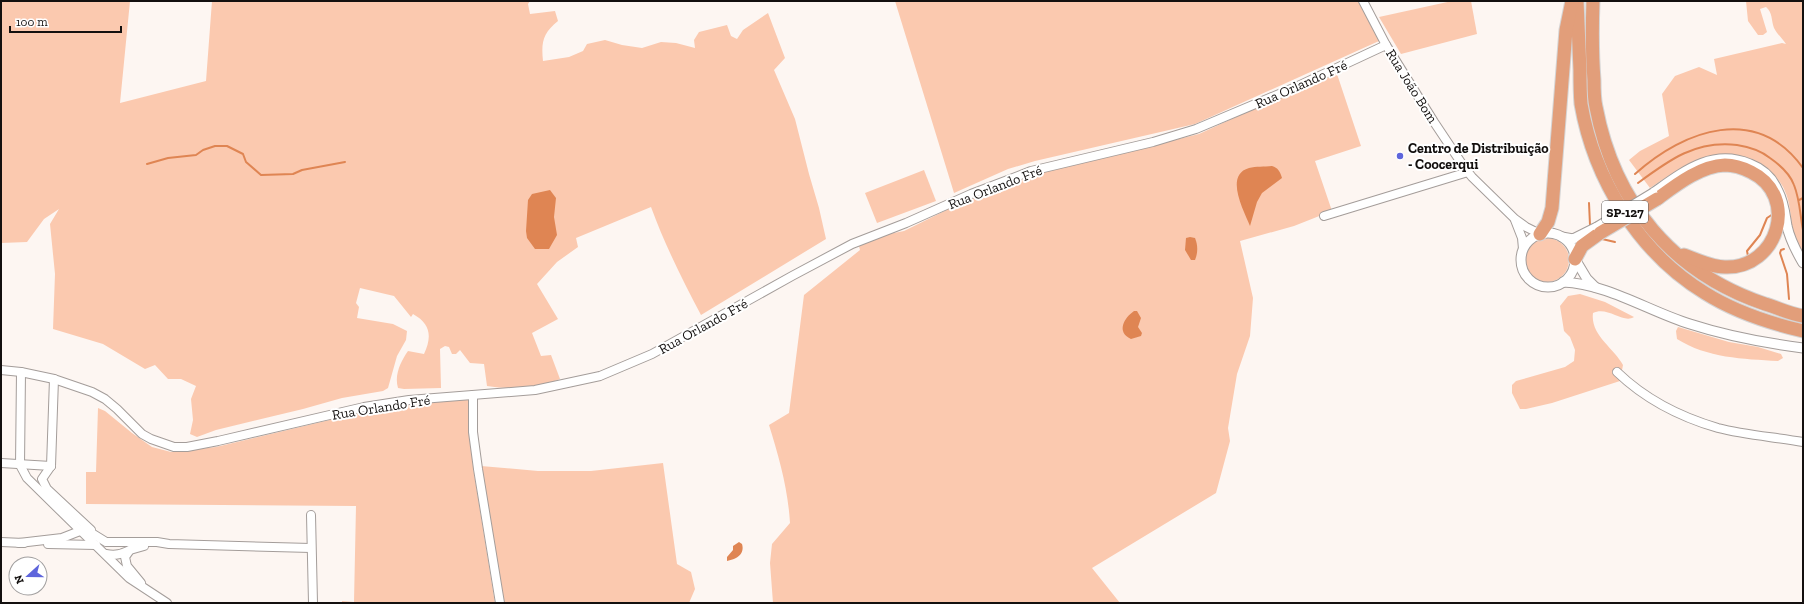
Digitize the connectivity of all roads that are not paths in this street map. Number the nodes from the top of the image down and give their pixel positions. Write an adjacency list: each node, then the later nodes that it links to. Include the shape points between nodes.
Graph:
1 (1363, 1): 5 (street, Rua João Bom)
2 (1572, 1): 11 (highway, via 1566,30 1552,208 1548,222)
3 (1578, 1): 20 (highway, SP-127, via 1581,103 1590,143 1604,178 1632,224 1665,263 1704,293 1734,309)
4 (1593, 1): 14 (highway, SP-127, via 1595,106 1608,154 1623,189 1653,232)
5 (1386, 45): 6 (street, Rua João Bom); 26 (street, Rua Orlando Fré, via 1196,129 1031,171 852,244 652,354 600,376 535,390)
6 (1468, 172): 8 (street); 9 (street, Rua João Bom)
7 (1655, 196): 10 (highway, bridge); 14 (highway, via 1689,178 1724,165 1735,166 1757,175 1773,192 1778,207 1778,221 1773,240 1763,253 1751,261 1725,268); 16 (street, via 1688,170 1706,162 1724,158 1742,160 1757,167 1771,179 1778,191 1795,249)
8 (1324, 216)
9 (1515, 219): 11 (street); 13 (street)
10 (1595, 231): 12 (street, via 1573,239); 15 (highway)
11 (1540, 234): 12 (street); 13 (street, via 1532,238)
12 (1558, 235): 15 (street, via 1569,244)
13 (1523, 249): 17 (street, via 1522,266 1530,280 1550,287)
14 (1673, 251): 19 (highway, SP-127, via 1705,276 1746,298)
15 (1575, 259): 17 (street, via 1573,269); 18 (street)
16 (1803, 263)
17 (1563, 282): 18 (street)
18 (1596, 288): 21 (street, via 1689,324 1736,337)
19 (1803, 316)
20 (1803, 331)
21 (1803, 348)
22 (1, 370): 23 (street, Rua Orlando Fré)
23 (21, 372): 25 (street, Rua Orlando Fré); 29 (street)
24 (1617, 372): 27 (street, via 1658,403 1686,417 1719,428)
25 (54, 379): 26 (street, Rua Orlando Fré, via 78,386 105,399 142,434 174,446 218,442 364,407 409,400); 30 (street)
26 (473, 395): 47 (street, via 473,432)
27 (1803, 442)
28 (1, 464): 29 (street)
29 (20, 465): 30 (street); 32 (street, via 27,478)
30 (51, 466): 34 (street, via 42,479 47,489)
31 (312, 514): 40 (street)
32 (67, 517): 33 (street); 35 (street, via 71,529)
33 (80, 530): 34 (street, via 85,529); 35 (street); 39 (street)
34 (93, 533): 38 (street, via 106,542)
35 (67, 536): 37 (street)
36 (1, 542): 37 (street)
37 (19, 543): 39 (street)
38 (169, 544): 40 (street); 41 (street, via 140,546)
39 (96, 545): 42 (street)
40 (311, 548): 46 (street)
41 (130, 550): 42 (street, via 113,556); 43 (street, via 126,553 125,562)
42 (106, 554): 43 (street, via 129,578)
43 (144, 587): 44 (street)
44 (158, 600): 45 (street)
45 (167, 603)
46 (313, 603)
47 (500, 603)

